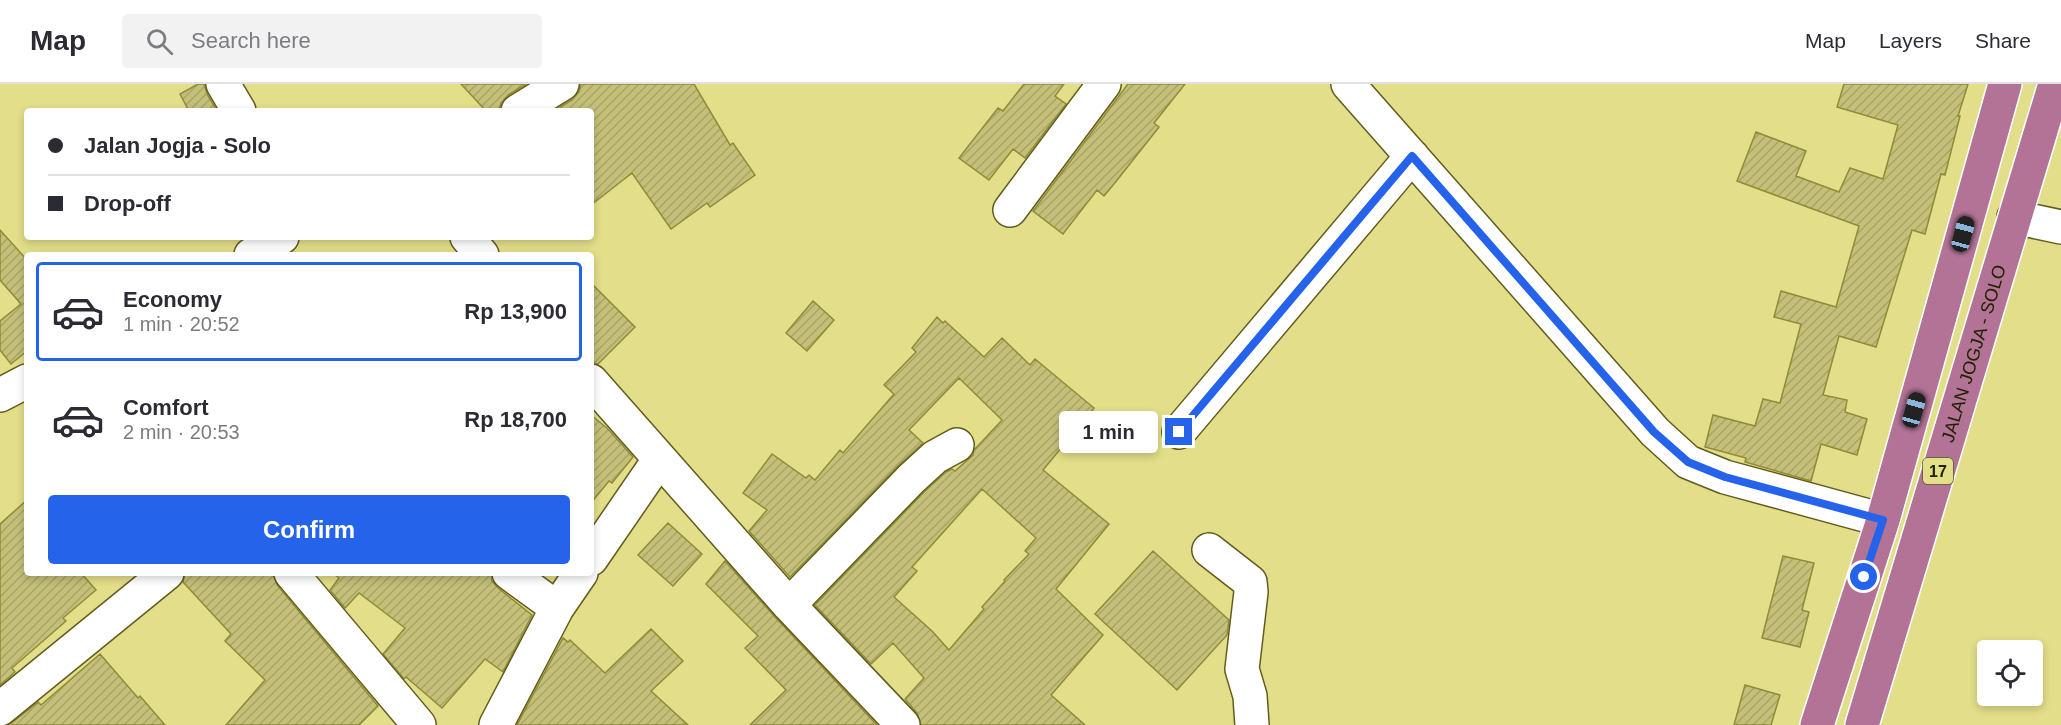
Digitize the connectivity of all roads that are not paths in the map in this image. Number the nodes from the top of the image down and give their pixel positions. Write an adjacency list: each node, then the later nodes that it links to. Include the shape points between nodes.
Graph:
1 (223, 84): 7 (street)
2 (562, 84): 8 (street)
3 (1104, 84): 10 (street)
4 (1348, 84): 9 (street)
5 (2005, 84): 23 (highway, 17)
6 (2055, 84): 11 (highway, JALAN JOGJA - SOLO / 17)
7 (237, 108)
8 (523, 108)
9 (1412, 156): 20 (street); 23 (street, via 1654,432 1688,462 1725,477)
10 (1010, 210)
11 (2014, 217): 12 (street); 38 (highway, JALAN JOGJA - SOLO / 17)
12 (2061, 227)
13 (277, 240): 15 (street)
14 (470, 240): 16 (street)
15 (256, 252)
16 (480, 252)
17 (24, 383): 19 (street)
18 (594, 384): 22 (street)
19 (0, 395)
20 (1179, 432)
21 (957, 446): 30 (street, via 935,457 911,478)
22 (659, 460): 25 (street); 30 (street)
23 (1883, 520): 37 (highway, 17)
24 (1209, 550): 36 (street, via 1250,582 1242,669 1250,696)
25 (594, 555)
26 (163, 576): 32 (street)
27 (294, 576): 33 (street)
28 (513, 576): 31 (street)
29 (579, 576): 31 (street)
30 (789, 605): 35 (street)
31 (556, 608): 34 (street)
32 (0, 709)
33 (419, 725)
34 (496, 725)
35 (903, 725)
36 (1252, 725)
37 (1816, 725)
38 (1862, 725)

